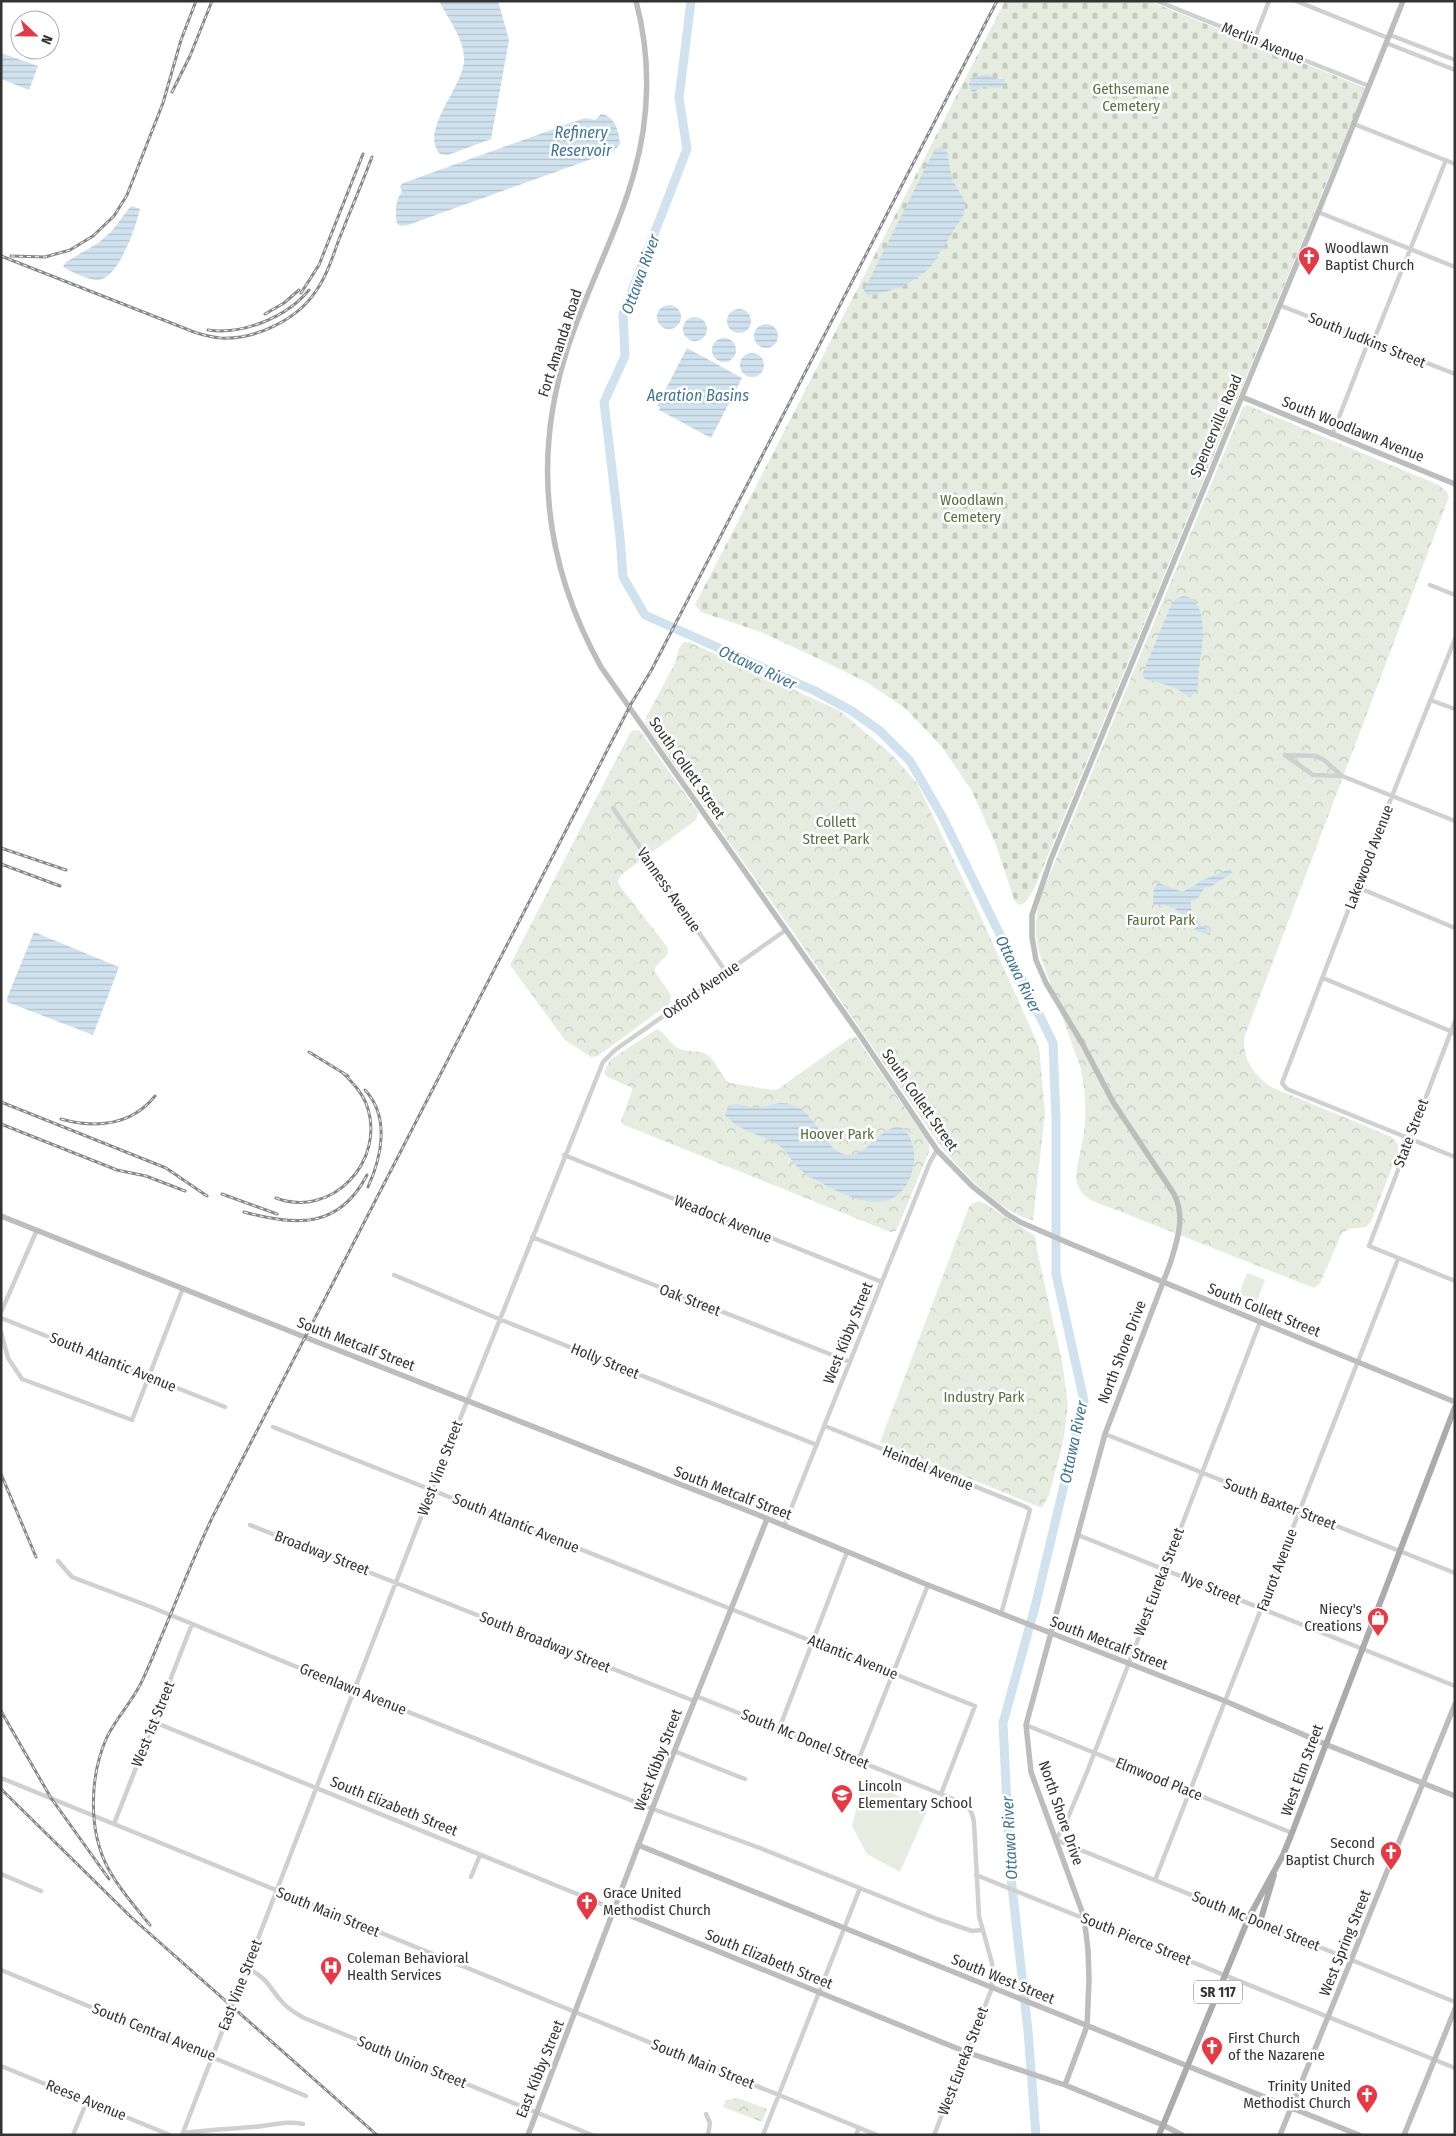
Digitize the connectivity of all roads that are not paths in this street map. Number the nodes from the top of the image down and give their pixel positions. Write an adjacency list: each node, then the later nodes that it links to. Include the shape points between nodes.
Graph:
1 (636, 1): 28 (street, Fort Amanda Road, via 647,78 639,156 557,384 547,474 554,542 569,596 597,658)
2 (1157, 1): 7 (street, Merlin Avenue)
3 (1270, 1): 7 (street)
4 (1296, 1): 6 (street)
5 (1403, 1): 6 (street, Spencerville Road)
6 (1388, 39): 8 (street); 9 (street); 10 (street, Spencerville Road)
7 (1254, 40): 10 (street, Merlin Avenue)
8 (1455, 60)
9 (1455, 70)
10 (1369, 86): 11 (street, Spencerville Road)
11 (1354, 124): 12 (street); 14 (street, Spencerville Road)
12 (1446, 160): 13 (street); 15 (street)
13 (1455, 164)
14 (1318, 212): 15 (street); 17 (street, Spencerville Road)
15 (1410, 249): 16 (street); 18 (street)
16 (1455, 267)
17 (1279, 305): 18 (street, South Judkins Street); 20 (street, Spencerville Road)
18 (1371, 341): 19 (street, South Judkins Street); 21 (street)
19 (1455, 374)
20 (1242, 397): 21 (street, South Woodlawn Avenue); 33 (street, Spencerville Road)
21 (1332, 435): 22 (street, South Woodlawn Avenue)
22 (1455, 484)
23 (1430, 585): 24 (street)
24 (1455, 595)
25 (1455, 639): 26 (street, Lakewood Avenue)
26 (1430, 700): 27 (street); 30 (street, Lakewood Avenue)
27 (1455, 709)
28 (633, 713): 36 (street, South Collett Street)
29 (1342, 776): 29 (street, via 1316,756 1285,755 1313,775); 30 (street)
30 (1392, 796): 32 (street); 34 (street, Lakewood Avenue)
31 (613, 808): 37 (street, Vanness Avenue)
32 (1455, 821)
33 (1050, 860): 53 (street, North Shore Drive, via 1032,914 1034,952 1046,984 1113,1102 1177,1200 1179,1232)
34 (1357, 887): 35 (street); 38 (street, Lakewood Avenue)
35 (1455, 928)
36 (786, 930): 37 (street, Oxford Avenue); 43 (street, South Collett Street)
37 (726, 972): 41 (street, Oxford Avenue)
38 (1322, 978): 40 (street); 42 (street, Lakewood Avenue, via 1282,1083 1285,1088)
39 (1455, 1021): 40 (street, State Street)
40 (1453, 1033): 42 (street, State Street)
41 (616, 1050): 44 (street, West Vine Street, via 603,1062)
42 (1409, 1139): 45 (street); 49 (street, State Street, via 1369,1246)
43 (937, 1150): 52 (street, West Kibby Street); 53 (street, South Collett Street, via 984,1196 1009,1215)
44 (564, 1155): 48 (street, West Vine Street); 52 (street, Weadock Avenue)
45 (1455, 1157)
46 (1, 1216): 47 (street, South Metcalf Street)
47 (37, 1230): 54 (street, South Metcalf Street); 55 (street)
48 (532, 1236): 57 (street, West Vine Street); 61 (street, Oak Street)
49 (1398, 1259): 51 (street); 60 (street, Faurot Avenue)
50 (394, 1275): 57 (street, Holly Street)
51 (1455, 1281)
52 (882, 1282): 61 (street, West Kibby Street)
53 (1162, 1282): 58 (street, South Collett Street); 69 (street, North Shore Drive)
54 (183, 1288): 62 (street); 63 (street, South Metcalf Street)
55 (1, 1312)
56 (1, 1318): 62 (street, South Atlantic Avenue)
57 (499, 1319): 63 (street, West Vine Street); 70 (street, Holly Street)
58 (1260, 1322): 60 (street, South Collett Street); 71 (street, West Eureka Street)
59 (1, 1332): 62 (street, via 8,1358 20,1376 132,1420)
60 (1358, 1361): 64 (street, South Collett Street); 73 (street, Faurot Avenue)
61 (850, 1362): 67 (street, West Kibby Street)
62 (148, 1376): 65 (street, South Atlantic Avenue)
63 (466, 1401): 72 (street, West Vine Street); 74 (street, South Metcalf Street)
64 (1455, 1402)
65 (225, 1407)
66 (1455, 1407): 78 (main road, West Elm Street / SR 117)
67 (825, 1426): 70 (street, West Kibby Street); 87 (street, Heindel Avenue, via 1030,1510)
68 (273, 1427): 72 (street, South Atlantic Avenue)
69 (1105, 1434): 71 (street, South Baxter Street); 77 (street, North Shore Drive)
70 (817, 1445): 76 (street, West Kibby Street)
71 (1201, 1473): 73 (street, South Baxter Street); 81 (street, West Eureka Street)
72 (432, 1489): 83 (street, West Vine Street); 85 (street, South Atlantic Avenue)
73 (1300, 1511): 78 (street, South Baxter Street); 86 (street, Faurot Avenue)
74 (767, 1519): 76 (street, South Metcalf Street); 85 (street, West Kibby Street)
75 (250, 1525): 83 (street, Broadway Street)
76 (784, 1526): 79 (street, South Metcalf Street)
77 (1078, 1535): 81 (street, Nye Street); 89 (street, North Shore Drive)
78 (1401, 1551): 82 (street, South Baxter Street); 91 (main road, West Elm Street / SR 117)
79 (848, 1552): 84 (street, South Metcalf Street); 90 (street)
80 (58, 1561): 88 (street, Greenlawn Avenue, via 72,1577)
81 (1165, 1568): 86 (street, Nye Street); 92 (street, West Eureka Street)
82 (1455, 1574)
83 (395, 1582): 95 (street, West Vine Street); 96 (street, South Broadway Street)
84 (928, 1585): 87 (street, South Metcalf Street); 93 (street)
85 (731, 1608): 90 (street, Atlantic Avenue); 96 (street, West Kibby Street)
86 (1262, 1609): 91 (street, Nye Street); 97 (street, Faurot Avenue)
87 (1001, 1614): 89 (street, South Metcalf Street)
88 (192, 1624): 95 (street, Greenlawn Avenue); 99 (street, West 1st Street)
89 (1052, 1633): 92 (street, South Metcalf Street); 100 (street, North Shore Drive)
90 (813, 1641): 93 (street, Atlantic Avenue); 101 (street)
91 (1362, 1649): 94 (street, Nye Street); 102 (main road, West Elm Street / SR 117)
92 (1128, 1664): 97 (street, South Metcalf Street); 104 (street, West Eureka Street)
93 (893, 1673): 105 (street); 111 (street, Atlantic Avenue, via 975,1706)
94 (1455, 1686)
95 (353, 1690): 109 (street, West Vine Street); 113 (street, Greenlawn Avenue)
96 (695, 1698): 101 (street, South Mc Donel Street); 103 (street, West Kibby Street)
97 (1225, 1701): 102 (street, South Metcalf Street); 110 (street, Faurot Avenue)
98 (1455, 1704): 108 (street, West Spring Street)
99 (154, 1722): 109 (street, South Elizabeth Street); 114 (street, West 1st Street)
100 (1026, 1725): 104 (street, Elmwood Place); 116 (street, North Shore Drive, via 1031,1772)
101 (779, 1729): 105 (street, South Mc Donel Street)
102 (1325, 1744): 108 (street, South Metcalf Street); 115 (main road, West Elm Street / SR 117)
103 (674, 1751): 107 (street); 113 (street, West Kibby Street)
104 (1094, 1753): 110 (street, Elmwood Place); 116 (street, West Eureka Street)
105 (858, 1761): 111 (street, South Mc Donel Street)
106 (1, 1778): 114 (street, South Main Street)
107 (745, 1779)
108 (1423, 1783): 112 (street, South Metcalf Street); 133 (street, West Spring Street)
109 (315, 1788): 118 (street, South Elizabeth Street); 126 (street, West Vine Street)
110 (1190, 1792): 115 (street, Elmwood Place); 123 (street, Faurot Avenue)
111 (941, 1794): 121 (street, South Mc Donel Street, via 971,1809)
112 (1455, 1796)
113 (653, 1809): 117 (street, West Kibby Street); 124 (street, Greenlawn Avenue)
114 (114, 1824): 126 (street, South Main Street)
115 (1292, 1833): 119 (main road, West Elm Street / SR 117)
116 (1056, 1840): 123 (street, South Mc Donel Street); 128 (street, North Shore Drive)
117 (638, 1845): 127 (street, West Kibby Street); 131 (street, South West Street)
118 (480, 1855): 122 (street); 127 (street, South Elizabeth Street)
119 (1274, 1870): 129 (main road, West Elm Street / SR 117); 130 (main road)
120 (1, 1874): 125 (street)
121 (976, 1875): 128 (street, South Pierce Street); 132 (street)
122 (471, 1877)
123 (1156, 1880): 129 (street, South Mc Donel Street)
124 (860, 1888): 131 (street); 132 (street, Greenlawn Avenue, via 972,1931)
125 (41, 1891)
126 (276, 1891): 134 (street, East Vine Street); 141 (street, South Main Street)
127 (614, 1909): 138 (street, South Elizabeth Street); 141 (street, West Kibby Street)
128 (1084, 1917): 136 (street, South Pierce Street); 143 (street, North Shore Drive, via 1089,1968)
129 (1249, 1917): 130 (street, South Mc Donel Street); 136 (main road, West Elm Street / SR 117)
130 (1260, 1922): 133 (street, South Mc Donel Street)
131 (844, 1928): 137 (street, South West Street); 138 (street)
132 (982, 1930): 137 (street, via 992,1963)
133 (1350, 1960): 139 (street, South Mc Donel Street); 142 (street, West Spring Street)
134 (247, 1968): 145 (street, East Vine Street); 155 (street, South Union Street, via 267,1980 282,2003 304,2018)
135 (1, 1970): 145 (street, South Central Avenue)
136 (1225, 1976): 142 (street, South Pierce Street); 148 (main road, West Elm Street / SR 117)
137 (992, 1988): 143 (street, South West Street); 144 (street, West Eureka Street)
138 (818, 1993): 144 (street, South Elizabeth Street); 151 (street)
139 (1455, 2002)
140 (1455, 2009): 146 (street)
141 (576, 2012): 151 (street, South Main Street); 155 (street, East Kibby Street)
142 (1328, 2018): 146 (street, South Pierce Street); 154 (street, West Spring Street)
143 (1086, 2026): 148 (street, South West Street); 150 (street, North Shore Drive)
144 (966, 2052): 150 (street, South Elizabeth Street); 169 (street, West Eureka Street)
145 (213, 2056): 152 (street, South Central Avenue); 160 (street, East Vine Street)
146 (1434, 2060): 149 (street, South Pierce Street); 174 (street)
147 (1, 2066): 153 (street, Reese Avenue)
148 (1187, 2066): 154 (street, South West Street); 158 (main road, West Elm Street / SR 117)
149 (1455, 2068)
150 (1065, 2086): 158 (street, South Elizabeth Street)
151 (777, 2095): 159 (street, South Main Street); 166 (street)
152 (306, 2096)
153 (87, 2101): 161 (street); 162 (street, Reese Avenue)
154 (1291, 2108): 172 (street, West Spring Street); 173 (street, South West Street)
155 (536, 2112): 163 (street, East Kibby Street); 164 (street, South Union Street)
156 (706, 2114): 165 (street, via 710,2122)
157 (304, 2124): 160 (street, via 290,2122)
158 (1163, 2125): 170 (main road, West Elm Street / SR 117); 171 (street, South Elizabeth Street)
159 (859, 2128): 167 (street); 168 (street, South Main Street)
160 (183, 2134)
161 (73, 2135)
162 (170, 2135)
163 (528, 2135)
164 (592, 2135)
165 (708, 2135)
166 (763, 2135)
167 (856, 2135)
168 (877, 2135)
169 (934, 2135)
170 (1159, 2135)
171 (1182, 2135)
172 (1280, 2135)
173 (1359, 2135)
174 (1404, 2135)

